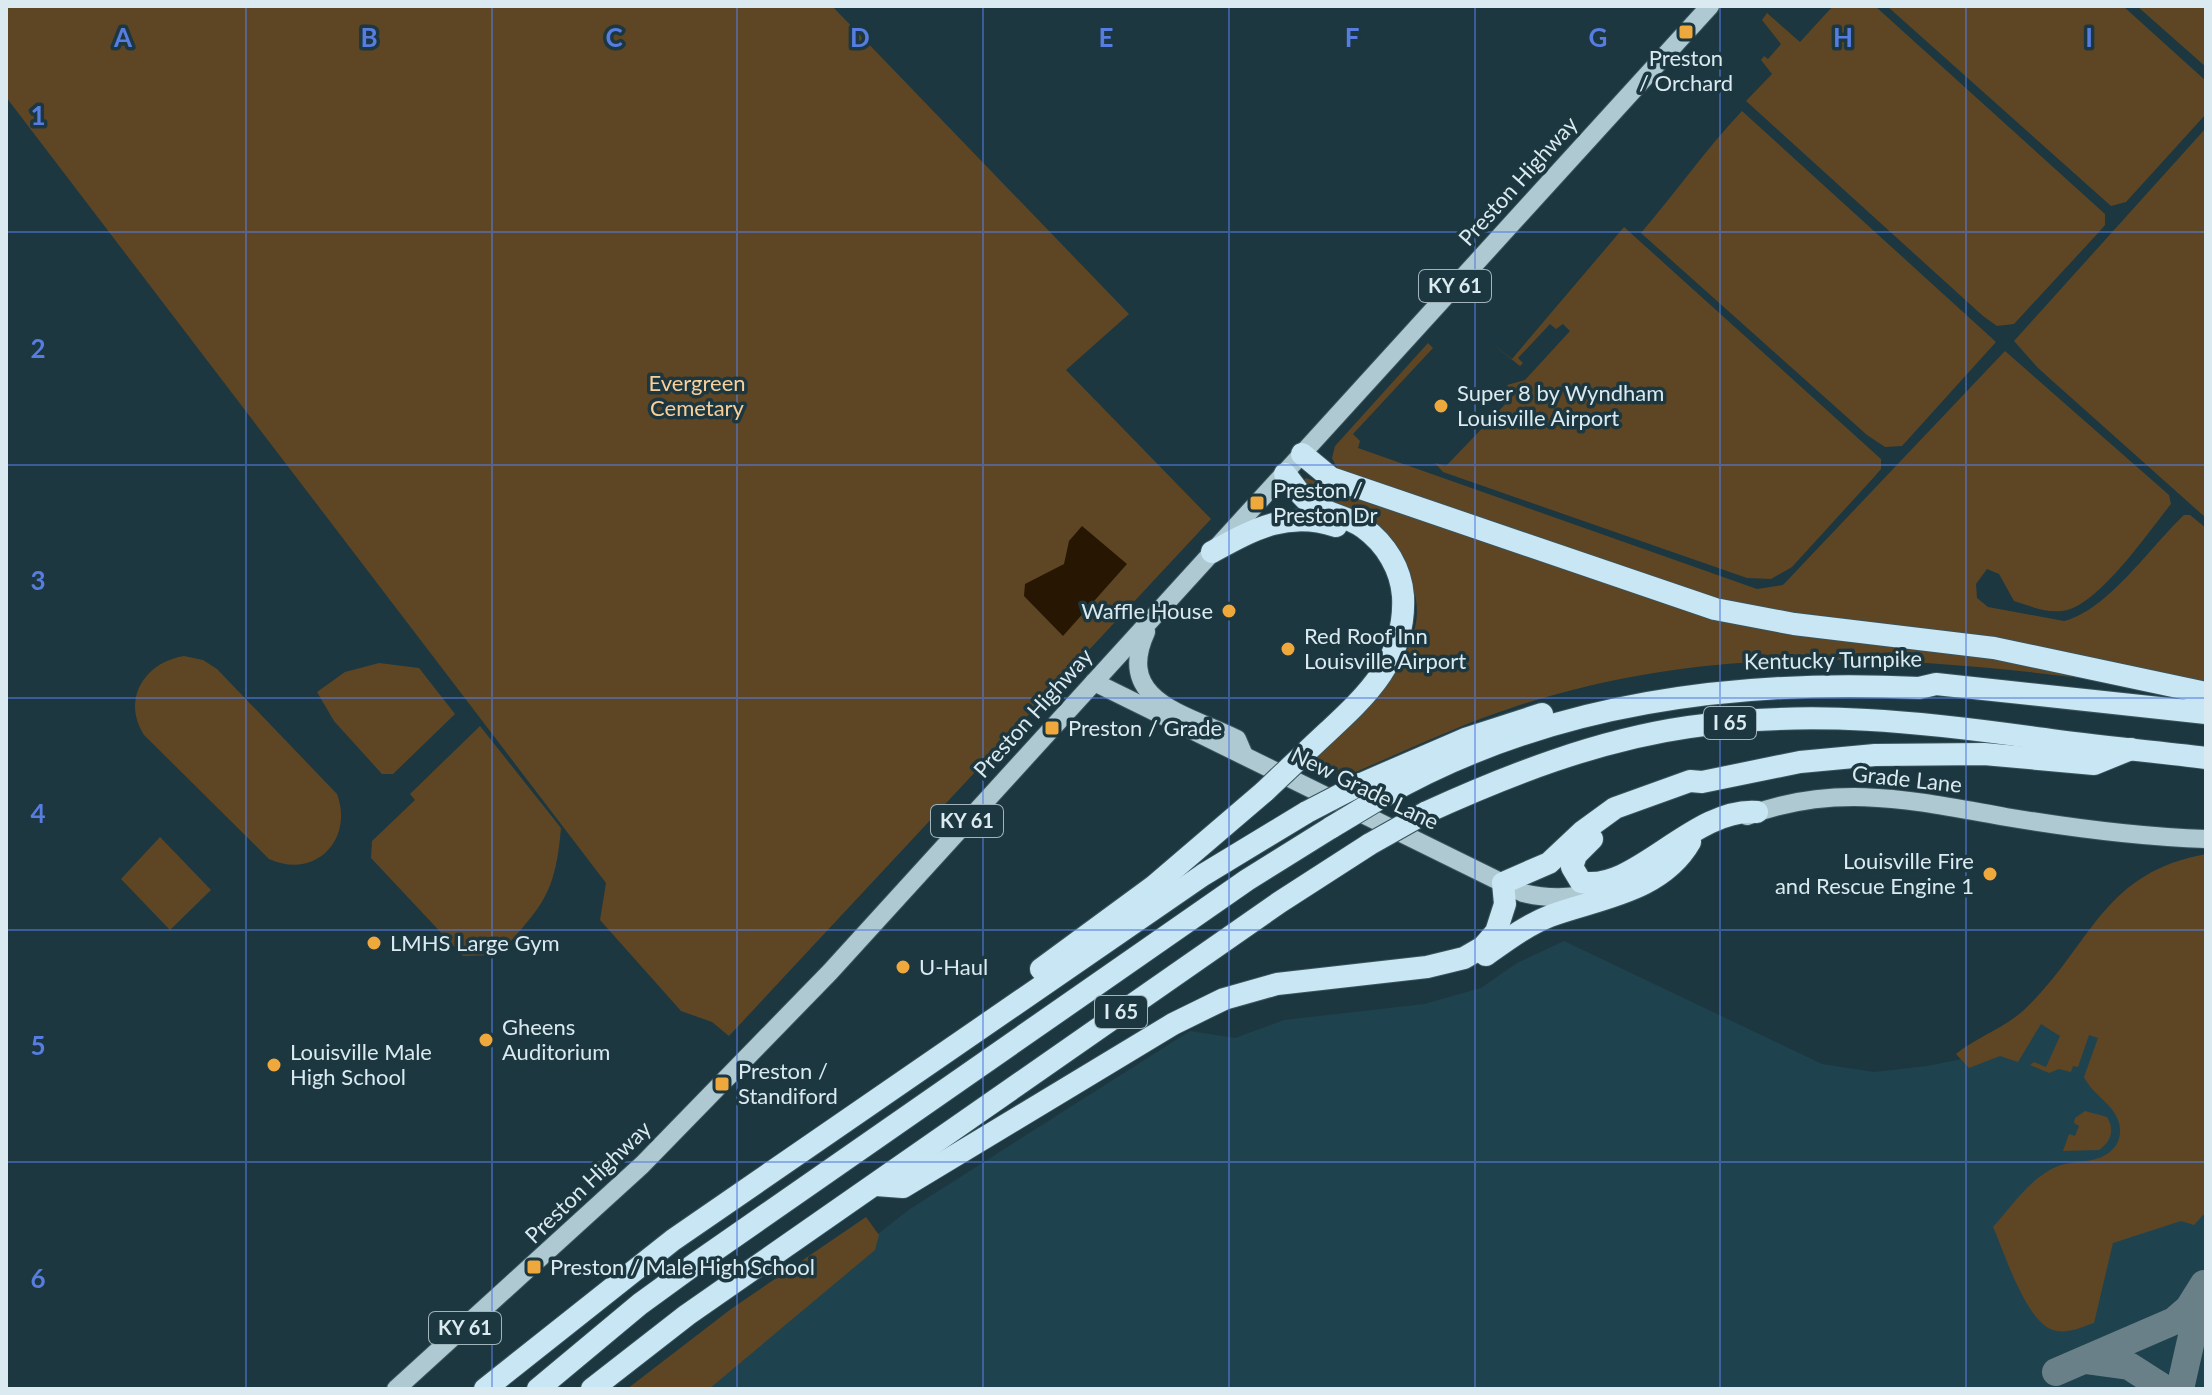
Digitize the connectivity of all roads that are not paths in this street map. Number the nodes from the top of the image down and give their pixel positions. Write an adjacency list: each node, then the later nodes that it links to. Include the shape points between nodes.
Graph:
1 (1710, 6): 2 (main road, Preston Highway / KY 61)
2 (1302, 454): 3 (main road, Preston Highway / KY 61); 9 (highway, via 1331,478 1715,609 1994,648)
3 (1285, 474): 4 (main road, Preston Highway / KY 61); 5 (highway, via 1306,500 1364,528 1381,545 1401,579)
4 (1212, 552): 5 (highway, via 1274,522 1319,521 1368,544 1386,565); 6 (main road, Preston Highway / KY 61)
5 (1403, 602): 21 (highway, bridge, via 1403,630 1391,661 1303,755 1117,915 962,1025)
6 (1154, 616): 7 (main road, Preston Highway / KY 61); 12 (main road, via 1137,654 1140,683 1163,702 1237,739)
7 (1094, 682): 12 (main road, New Grade Lane); 23 (main road, Preston Highway / KY 61, via 830,972 673,1134)
8 (1936, 684): 10 (highway, Kentucky Turnpike / I 65); 21 (highway, bridge, via 1918,674 1744,673 1669,683 1502,725 1307,812 1203,875); 25 (highway, Kentucky Turnpike / I 65, bridge, via 1767,686 1645,702 1563,722 1451,762 1382,797 1247,880 640,1304)
9 (2206, 693)
10 (2206, 713)
11 (2131, 749): 13 (highway, I 65); 14 (highway, via 2094,764 1984,754 1875,755 1800,762); 22 (highway, I 65, bridge, via 1957,725 1846,717 1707,725 1626,740 1490,784 1425,813 1280,902)
12 (1245, 756): 18 (main road, New Grade Lane)
13 (2206, 758)
14 (1702, 782): 15 (highway, via 1645,803 1601,831 1576,855 1572,867 1577,878 1593,884 1613,878 1736,810); 18 (highway, via 1670,786 1615,808 1549,863)
15 (1757, 812): 16 (main road, Grade Lane, via 1869,795 2122,835); 17 (main road, Grade Lane)
16 (2206, 839)
17 (1690, 842): 19 (main road, Grade Lane); 20 (highway, via 1681,858 1629,892 1539,921 1456,971 1352,982)
18 (1503, 883): 19 (main road, New Grade Lane, via 1543,898 1578,897); 20 (highway, via 1505,904 1496,932 1464,958)
19 (1622, 884)
20 (1335, 976): 22 (highway, via 1265,987 1205,1007 903,1187)
21 (955, 1044): 24 (highway, via 628,1273)
22 (876, 1185): 26 (highway, I 65, via 687,1315)
23 (396, 1389)
24 (485, 1389)
25 (538, 1389)
26 (592, 1389)

